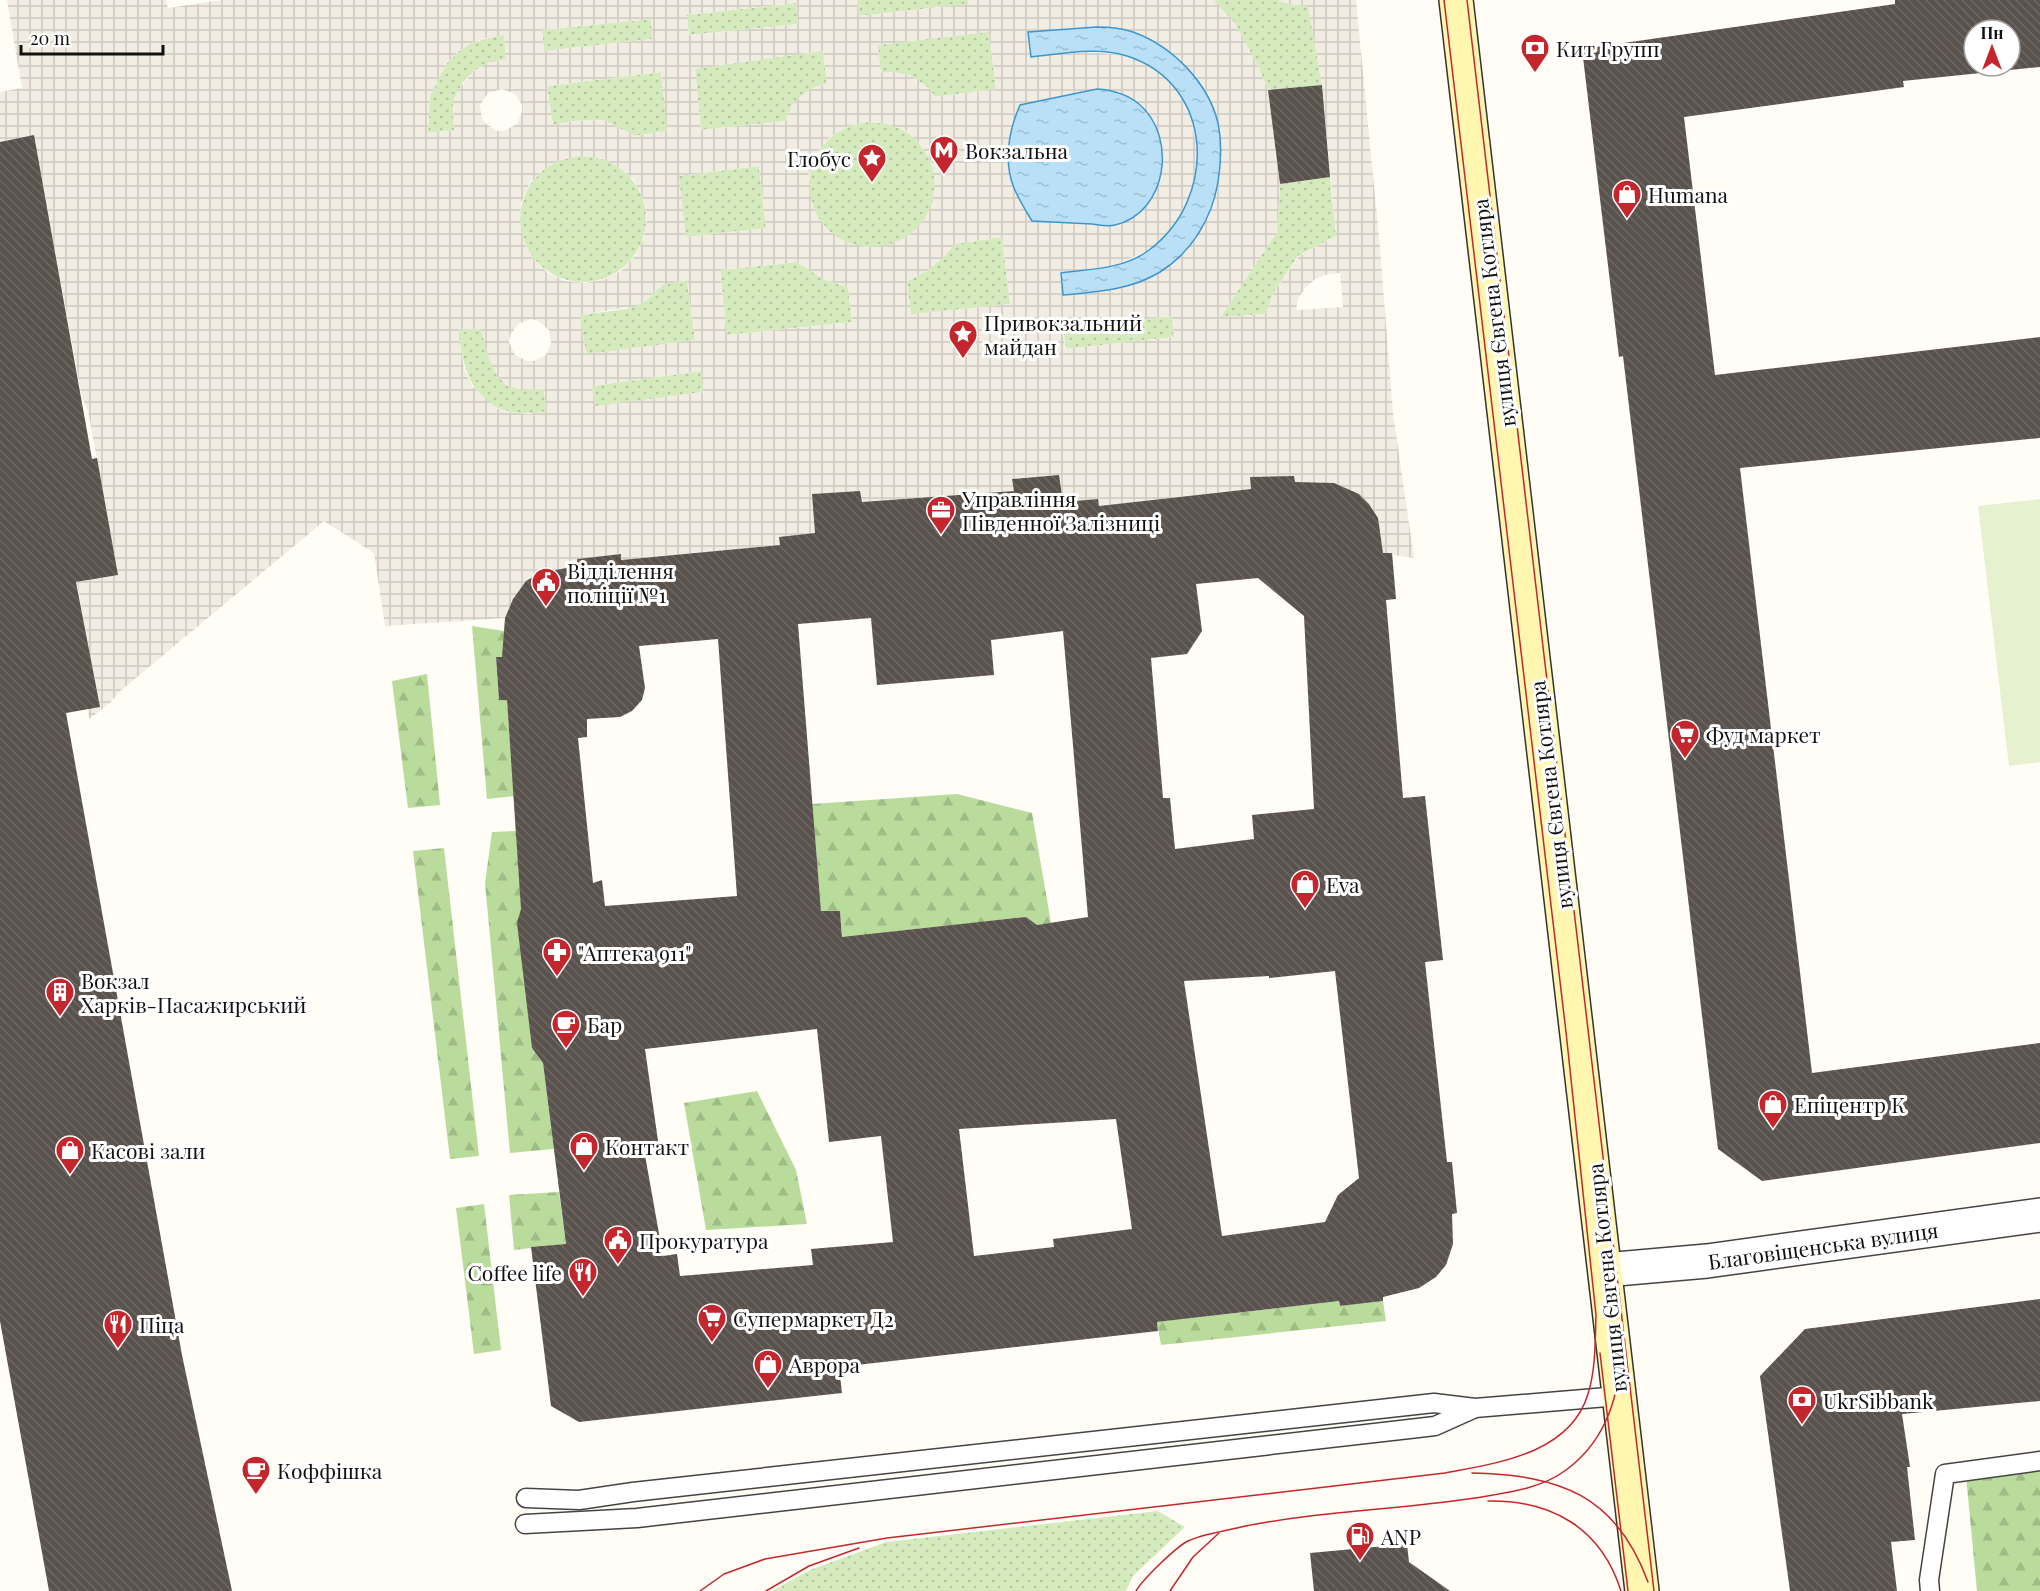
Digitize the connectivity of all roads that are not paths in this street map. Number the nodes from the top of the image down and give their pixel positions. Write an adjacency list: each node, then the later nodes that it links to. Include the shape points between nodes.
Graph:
1 (1456, 0): 3 (main road, вулиця Євгена Котляра)
2 (2040, 1215): 3 (street, Благовіщенська вулиця, via 1707,1262)
3 (1605, 1270): 4 (main road, вулиця Євгена Котляра)
4 (1618, 1396): 5 (lane); 9 (main road, вулиця Євгена Котляра)
5 (1474, 1408): 7 (lane, via 1434,1403 579,1500); 8 (lane, via 1435,1426 637,1518)
6 (2040, 1461): 10 (lane, via 1945,1474)
7 (526, 1498)
8 (525, 1524)
9 (1642, 1591)
10 (1930, 1591)

